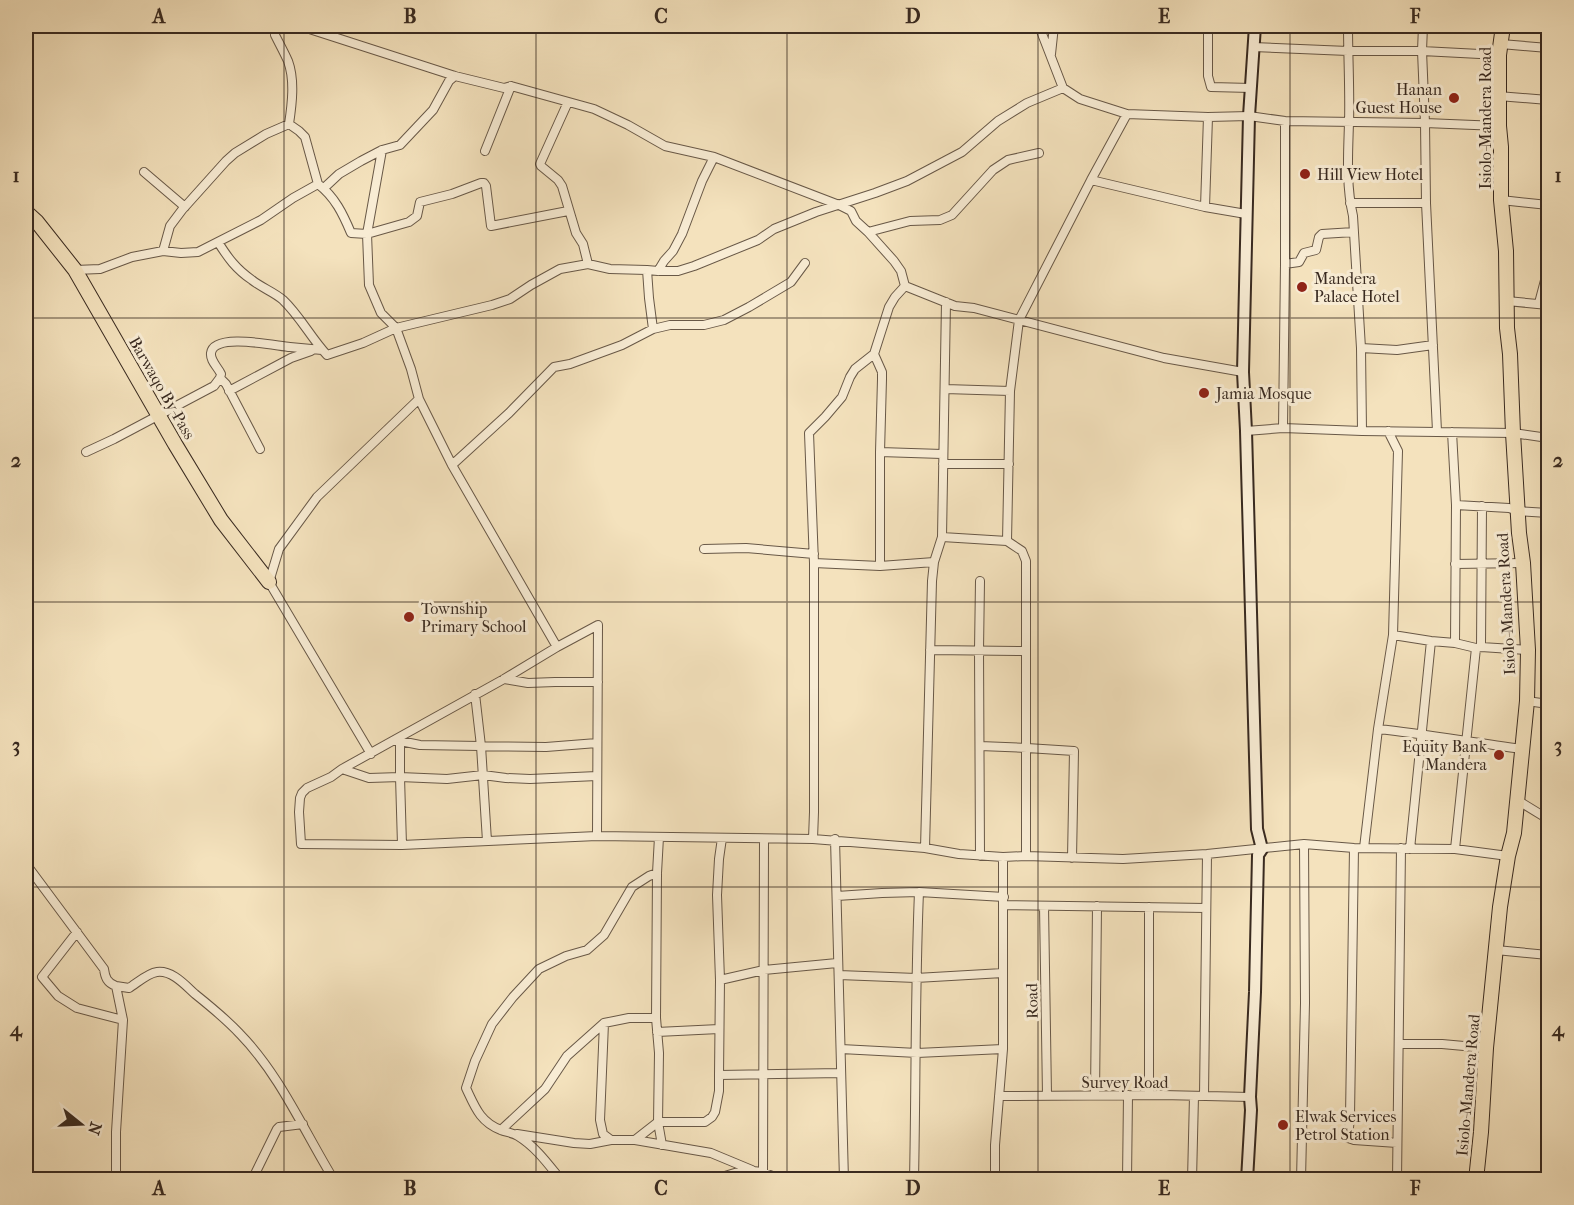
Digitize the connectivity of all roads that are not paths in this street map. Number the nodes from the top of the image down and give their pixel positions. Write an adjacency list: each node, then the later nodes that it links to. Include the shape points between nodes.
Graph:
1 (300, 26): 16 (street)
2 (1039, 26): 15 (street)
3 (1054, 26): 15 (street)
4 (1208, 26): 19 (street, via 1211,87)
5 (1255, 26): 10 (main road)
6 (1347, 26): 13 (street)
7 (1423, 26): 14 (street)
8 (1503, 26): 12 (highway, Isiolo-Mandera Road)
9 (275, 35): 29 (street, via 291,72)
10 (1253, 47): 13 (street); 19 (main road)
11 (1548, 48): 12 (street)
12 (1500, 49): 14 (street); 20 (highway, Isiolo-Mandera Road)
13 (1347, 51): 14 (street); 27 (street)
14 (1422, 51): 28 (street)
15 (1050, 55): 18 (street)
16 (454, 76): 17 (street, via 504,88); 31 (street, via 433,110 400,145)
17 (511, 86): 22 (street); 32 (street)
18 (1064, 88): 23 (street, via 1080,99); 41 (street, via 1027,103 998,121 962,152 907,181)
19 (1251, 88): 24 (main road)
20 (1498, 96): 21 (street); 30 (highway, Isiolo-Mandera Road)
21 (1548, 100)
22 (568, 102): 34 (street, via 628,125 665,146); 45 (street, via 540,164 562,186)
23 (1127, 114): 25 (street); 36 (street)
24 (1249, 116): 25 (street); 26 (street); 47 (main road)
25 (1208, 117): 44 (street)
26 (1284, 121): 27 (street); 55 (street)
27 (1349, 122): 28 (street); 39 (street)
28 (1425, 123): 30 (street); 40 (street)
29 (289, 124): 37 (street, via 305,136); 43 (street, via 235,153)
30 (1499, 126): 38 (highway, Isiolo-Mandera Road)
31 (382, 150): 37 (street); 50 (street)
32 (485, 151)
33 (1039, 153): 48 (street, via 1008,160 993,170 952,215)
34 (714, 157): 41 (street); 59 (street, via 682,234)
35 (144, 172): 43 (street)
36 (1091, 180): 44 (street); 65 (street)
37 (321, 186): 50 (street, via 343,214 351,232); 51 (street)
38 (1502, 200): 42 (street); 61 (highway, Isiolo-Mandera Road)
39 (1350, 203): 40 (street); 49 (street)
40 (1426, 203): 68 (street)
41 (839, 205): 48 (street, via 851,212); 59 (street, via 792,221 758,240 694,266)
42 (1548, 205)
43 (185, 207): 52 (street, via 170,226)
44 (1205, 207): 47 (street)
45 (568, 211): 50 (street, via 491,226 486,186 481,183 420,202 417,216 409,222); 54 (street)
46 (26, 212): 57 (highway, Barwaqo By-Pass)
47 (1246, 214): 72 (main road)
48 (868, 232): 60 (street, via 897,266)
49 (1354, 232): 55 (street, via 1322,234 1316,250 1304,253 1299,262); 69 (street)
50 (367, 234): 66 (street, via 369,285 381,313)
51 (218, 242): 52 (street, via 198,252); 70 (street, via 232,264 284,301)
52 (163, 251): 57 (street, via 100,269)
53 (805, 263): 67 (street, via 791,282 724,320)
54 (588, 264): 58 (street); 66 (street, via 560,269 510,299)
55 (1285, 264): 79 (street)
56 (1548, 269): 63 (street)
57 (75, 270): 78 (highway, Barwaqo By-Pass)
58 (647, 270): 59 (street); 67 (street)
59 (658, 271)
60 (905, 286): 62 (street); 71 (street, via 889,307)
61 (1507, 301): 63 (street); 85 (highway, Isiolo-Mandera Road)
62 (946, 302): 65 (street); 74 (street)
63 (1539, 303): 64 (street)
64 (1548, 304)
65 (1019, 320): 72 (street, via 1164,358); 76 (street)
66 (396, 328): 70 (street, via 327,355); 77 (street)
67 (653, 329): 93 (street, via 622,345 554,367)
68 (1433, 345): 69 (street, via 1397,350); 83 (street)
69 (1361, 348): 81 (street)
70 (319, 350): 73 (street, via 243,341 221,343 211,352); 75 (street, via 291,358)
71 (873, 354): 89 (street, via 882,372); 101 (street, via 855,369 842,397 809,433)
72 (1243, 372): 80 (main road)
73 (220, 378): 75 (street); 78 (street, via 214,386)
74 (945, 389): 76 (street); 90 (street)
75 (229, 391): 87 (street)
76 (1010, 391): 92 (street)
77 (419, 399): 93 (street); 109 (street, via 317,497 279,549)
78 (160, 415): 88 (street); 109 (highway, Barwaqo By-Pass, via 221,520)
79 (1283, 428): 80 (street); 81 (street)
80 (1246, 431): 153 (main road, via 1257,829)
81 (1362, 431): 82 (street)
82 (1388, 431): 83 (street); 110 (street, via 1398,451)
83 (1437, 431): 84 (street)
84 (1452, 432): 85 (street); 94 (street)
85 (1513, 433): 86 (street); 96 (highway, Isiolo-Mandera Road)
86 (1548, 438)
87 (260, 449)
88 (86, 452)
89 (880, 452): 90 (street); 107 (street)
90 (942, 454): 91 (street)
91 (943, 464): 92 (street); 98 (street)
92 (1009, 464): 99 (street)
93 (452, 465): 113 (street)
94 (1456, 505): 95 (street); 105 (street)
95 (1482, 506): 96 (street); 106 (street)
96 (1518, 511): 97 (street); 104 (highway, Isiolo-Mandera Road)
97 (1548, 513)
98 (942, 537): 99 (street); 102 (street)
99 (1007, 541): 118 (street, via 1022,551 1026,561)
100 (704, 549): 101 (street)
101 (814, 554): 103 (street)
102 (934, 562): 107 (street); 115 (street)
103 (814, 563): 107 (street); 143 (street)
104 (1523, 563): 106 (street); 117 (highway, Isiolo-Mandera Road)
105 (1455, 564): 106 (street); 112 (street)
106 (1482, 564): 114 (street)
107 (880, 566)
108 (980, 581): 116 (street)
109 (268, 582): 133 (street)
110 (1393, 635): 111 (street); 124 (street)
111 (1431, 641): 112 (street); 125 (street)
112 (1455, 643): 114 (street)
113 (557, 646): 119 (street); 120 (street, via 598,625)
114 (1478, 648): 117 (street); 127 (street)
115 (930, 650): 116 (street); 149 (street)
116 (979, 650): 118 (street); 130 (street)
117 (1528, 650): 122 (highway, Isiolo-Mandera Road)
118 (1026, 651): 131 (street)
119 (504, 679): 120 (street, via 528,684); 121 (street)
120 (598, 682): 128 (street)
121 (476, 694): 126 (street); 129 (street)
122 (1527, 701): 123 (street); 132 (highway, Isiolo-Mandera Road)
123 (1548, 704)
124 (1378, 729): 125 (street); 151 (street)
125 (1422, 734): 127 (street); 154 (street)
126 (396, 741): 129 (street); 133 (street); 137 (street)
127 (1466, 742): 132 (street); 155 (street)
128 (597, 743): 129 (street); 136 (street)
129 (481, 746): 135 (street)
130 (980, 746): 131 (street); 157 (street)
131 (1027, 748): 158 (street); 161 (street, via 1074,751)
132 (1522, 749): 138 (highway, Isiolo-Mandera Road)
133 (371, 754): 134 (street)
134 (342, 769): 137 (street, via 369,778); 148 (street, via 302,793 301,844)
135 (483, 775): 136 (street, via 530,779); 137 (street, via 447,779); 146 (street)
136 (597, 776): 140 (street)
137 (400, 777): 148 (street)
138 (1517, 800): 139 (street); 159 (highway, Isiolo-Mandera Road)
139 (1548, 819)
140 (597, 836): 141 (street); 146 (street)
141 (659, 837): 142 (street); 163 (street)
142 (722, 838): 144 (street); 179 (street, via 717,895)
143 (813, 838): 144 (street); 145 (street)
144 (764, 839): 175 (street)
145 (835, 839): 149 (street); 165 (street)
146 (487, 841): 148 (street)
147 (1304, 844): 150 (street); 153 (street); 224 (street)
148 (402, 845)
149 (925, 848): 157 (street)
150 (1354, 848): 151 (street); 208 (street, via 1348,1138)
151 (1364, 848): 152 (street)
152 (1401, 848): 154 (street); 186 (street)
153 (1262, 849): 156 (street); 201 (main road, via 1258,855)
154 (1410, 849): 155 (street)
155 (1455, 849): 159 (street)
156 (1207, 854): 161 (street); 170 (street)
157 (980, 856): 160 (street)
158 (1026, 856): 160 (street); 161 (street)
159 (1508, 856): 172 (highway, Isiolo-Mandera Road)
160 (1003, 857): 166 (street)
161 (1072, 858)
162 (27, 869): 171 (street)
163 (657, 873): 181 (street); 204 (street, via 632,887 604,935 587,950 539,969 492,1024 466,1088 485,1122)
164 (920, 892): 165 (street); 166 (street); 178 (street)
165 (837, 896): 174 (street)
166 (1003, 901): 167 (street); 176 (street)
167 (1044, 906): 168 (street); 194 (street, Road)
168 (1097, 906): 169 (street); 195 (street)
169 (1149, 907): 170 (street); 197 (street)
170 (1206, 908): 200 (street)
171 (77, 932): 180 (street, via 104,969 105,977); 182 (street, via 42,977 58,996 77,1008)
172 (1496, 950): 173 (street); 187 (highway, Isiolo-Mandera Road)
173 (1548, 955)
174 (837, 963): 175 (street); 177 (street)
175 (764, 970): 179 (street); 192 (street)
176 (1003, 973): 178 (street); 188 (street)
177 (839, 975): 178 (street); 189 (street)
178 (916, 978): 190 (street)
179 (720, 980): 184 (street)
180 (116, 986): 182 (street); 203 (street, via 129,988 153,972 176,978 240,1034)
181 (656, 1018): 183 (street); 185 (street)
182 (123, 1020): 212 (street)
183 (604, 1023): 204 (street, via 567,1056 545,1089); 206 (street, via 600,1120 603,1134)
184 (719, 1029): 185 (street); 193 (street)
185 (657, 1032): 202 (street)
186 (1399, 1044): 187 (street); 208 (street)
187 (1486, 1048): 226 (highway, Isiolo-Mandera Road)
188 (1003, 1049): 190 (street); 198 (street)
189 (841, 1050): 190 (street); 191 (street)
190 (917, 1053): 219 (street)
191 (841, 1073): 192 (street); 218 (street)
192 (763, 1074): 193 (street); 211 (street)
193 (719, 1075): 202 (street, via 718,1104 705,1122)
194 (1047, 1095): 195 (street, Survey Road); 198 (street, Survey Road)
195 (1095, 1095): 196 (street, Survey Road)
196 (1128, 1095): 197 (street, Survey Road); 221 (street)
197 (1149, 1095): 199 (street, Survey Road)
198 (999, 1096): 220 (street)
199 (1194, 1096): 200 (street, Survey Road); 222 (street)
200 (1204, 1096): 201 (street, Survey Road)
201 (1250, 1097): 223 (main road)
202 (658, 1122): 207 (street); 209 (street)
203 (303, 1124): 213 (street, via 277,1129); 214 (street)
204 (501, 1131): 205 (street)
205 (516, 1134): 206 (street, via 574,1143); 215 (street, via 537,1150)
206 (611, 1140): 207 (street)
207 (635, 1140): 209 (street)
208 (1396, 1143): 225 (street)
209 (662, 1144): 210 (street, via 711,1153)
210 (752, 1170): 211 (street); 216 (street)
211 (763, 1172): 217 (street)
212 (116, 1179)
213 (252, 1179)
214 (334, 1179)
215 (561, 1179)
216 (713, 1179)
217 (782, 1179)
218 (844, 1179)
219 (914, 1179)
220 (995, 1179)
221 (1127, 1179)
222 (1192, 1179)
223 (1247, 1179)
224 (1301, 1179)
225 (1397, 1179)
226 (1476, 1179)

